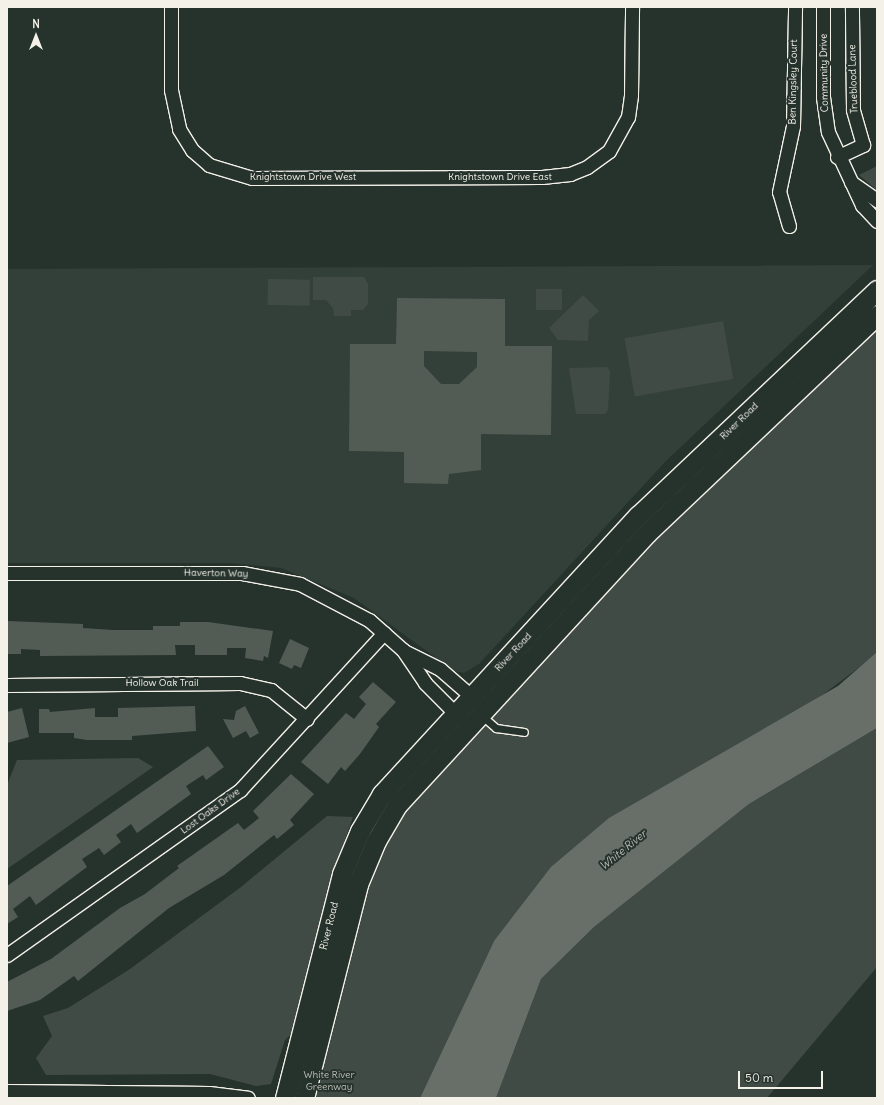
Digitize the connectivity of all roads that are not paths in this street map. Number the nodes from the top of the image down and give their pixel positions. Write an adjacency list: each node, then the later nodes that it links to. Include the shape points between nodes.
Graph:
1 (171, 7): 7 (street, Knightstown Drive West, via 174,116 188,144 208,165 252,178)
2 (632, 7): 7 (street, Knightstown Drive East, via 630,106 620,135 600,159 570,174 555,177)
3 (795, 7): 11 (street, Ben Kingsley Court, via 793,126 778,192)
4 (823, 7): 6 (street, Community Drive, via 824,113)
5 (852, 7): 6 (street, Trueblood Lane, via 852,99 863,145)
6 (837, 157): 8 (street, Community Drive)
7 (402, 177)
8 (851, 182): 9 (street, Community Drive); 10 (street, Community Drive, via 862,205)
9 (877, 200)
10 (877, 221)
11 (789, 226)
12 (877, 290): 18 (main road, River Road, via 638,516)
13 (877, 315): 18 (main road, River Road, via 676,504)
14 (7, 573): 15 (street, Haverton Way, via 262,574 325,594 370,620)
15 (384, 633): 16 (street, Haverton Way); 20 (street, Lost Oaks Drive)
16 (403, 650): 18 (street, Haverton Way, via 440,669); 19 (street, Haverton Way, via 425,683)
17 (7, 684): 20 (street, Hollow Oak Trail, via 240,683 271,690)
18 (476, 711): 19 (main road, River Road); 21 (lane, via 496,728); 26 (main road, River Road, via 402,799 376,842 358,884)
19 (454, 713): 25 (main road, River Road, via 382,794 350,853)
20 (307, 719): 22 (street, Lost Oaks Drive, via 240,790)
21 (524, 732)
22 (7, 955)
23 (7, 1091): 24 (street, via 209,1093)
24 (248, 1098)
25 (285, 1098)
26 (304, 1098)

